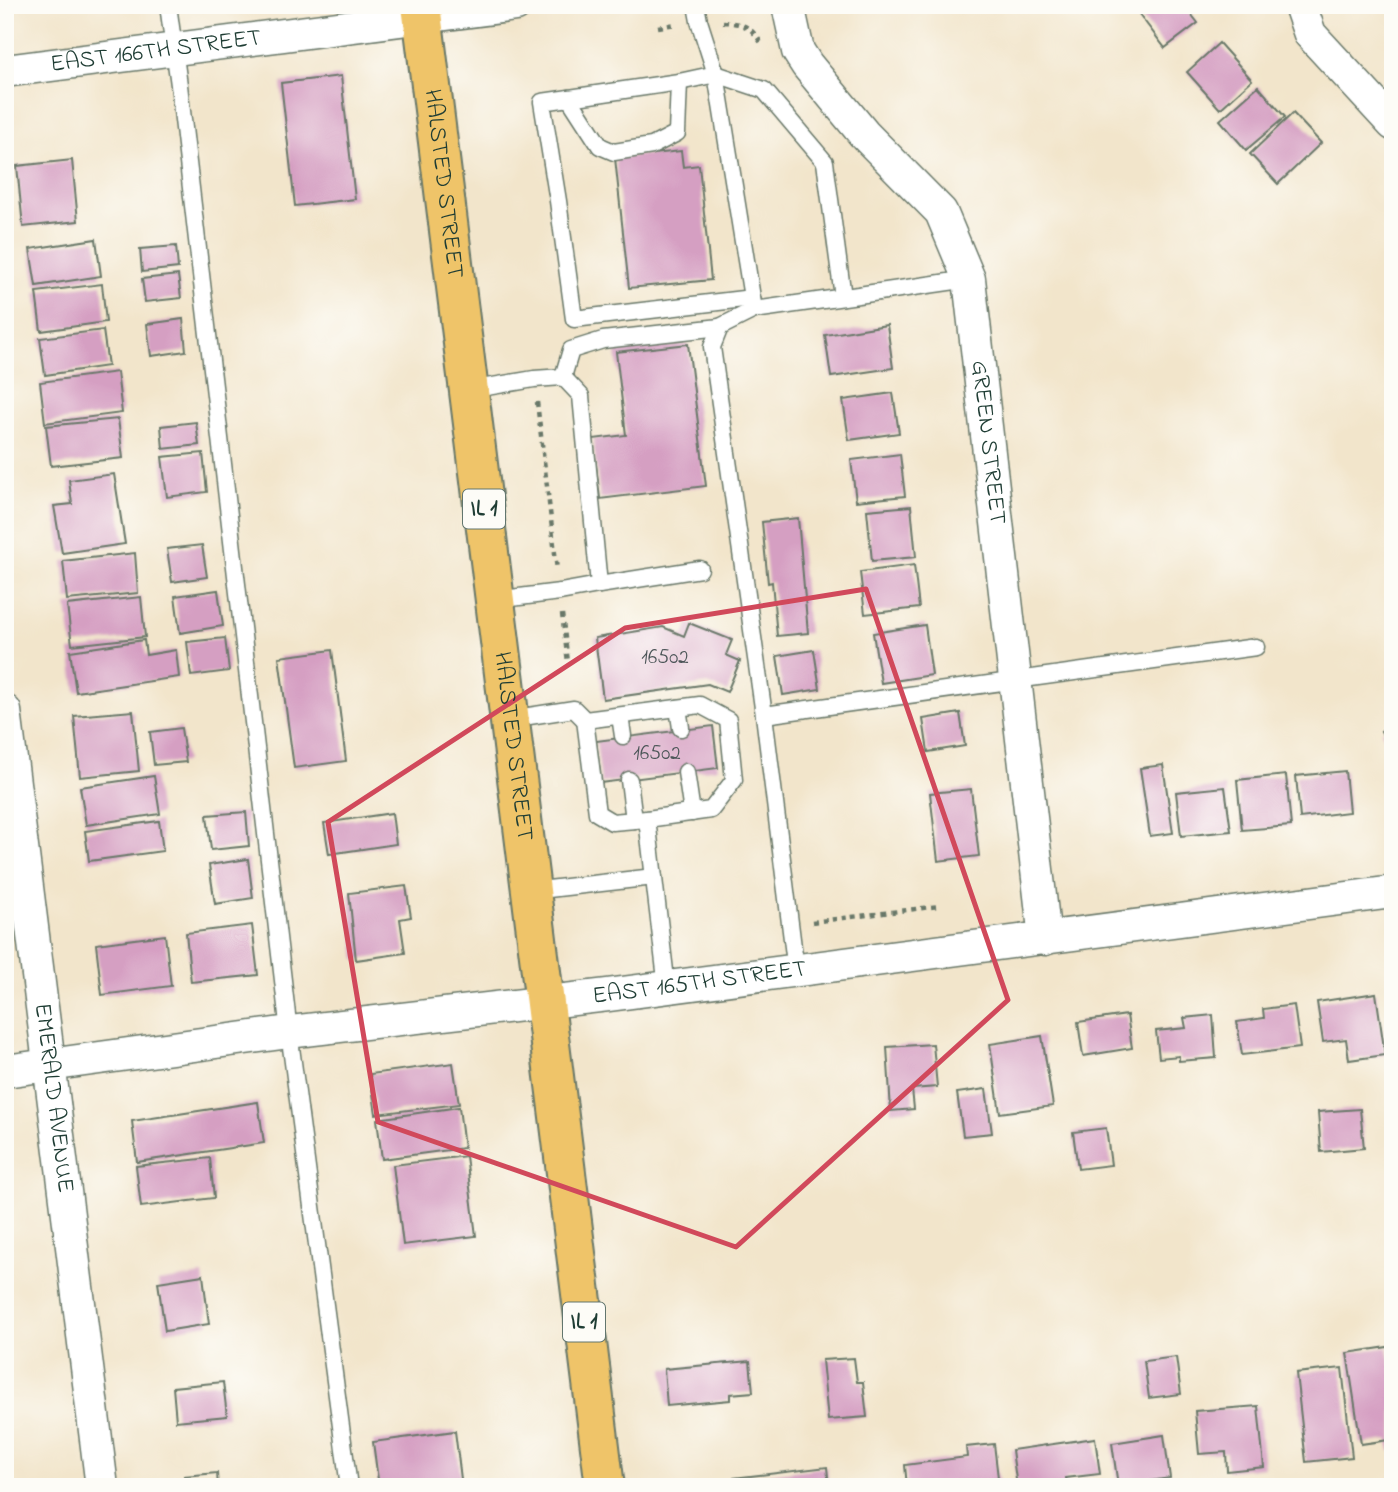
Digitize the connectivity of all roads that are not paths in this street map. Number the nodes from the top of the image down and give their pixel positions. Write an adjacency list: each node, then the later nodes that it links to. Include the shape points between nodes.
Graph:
1 (168, 5): 7 (lane)
2 (516, 5): 6 (street, EAST 166TH STREET)
3 (696, 5): 9 (lane)
4 (788, 5): 13 (street, GREEN STREET, via 798,51 807,65 864,134 941,212)
5 (1300, 5): 12 (street, via 1310,34)
6 (422, 12): 7 (street, EAST 166TH STREET); 18 (main road, HALSTED STREET / IL 1)
7 (174, 48): 8 (street, EAST 166TH STREET); 43 (lane)
8 (5, 71)
9 (716, 74): 10 (lane); 14 (lane, via 764,90 825,162); 15 (lane)
10 (679, 82): 11 (lane); 11 (lane, via 677,133 652,146 614,152 600,146)
11 (569, 98): 15 (lane, via 542,102 574,319)
12 (1393, 124)
13 (969, 279): 14 (lane); 23 (street, GREEN STREET)
14 (843, 297): 15 (lane)
15 (753, 304): 16 (lane)
16 (720, 327): 17 (lane, via 603,340 571,350); 26 (lane, via 712,347)
17 (563, 377): 18 (lane); 20 (lane, via 581,396)
18 (469, 390): 21 (main road, HALSTED STREET / IL 1)
19 (700, 569): 20 (lane)
20 (599, 584): 21 (lane)
21 (495, 600): 28 (main road, HALSTED STREET / IL 1)
22 (1256, 647): 23 (lane)
23 (1015, 681): 26 (lane); 39 (street, GREEN STREET)
24 (678, 708): 27 (lane); 30 (lane); 34 (lane, via 700,705 729,720 734,780 711,810)
25 (5, 711): 44 (street, EMERALD AVENUE)
26 (764, 715): 40 (lane)
27 (620, 716): 29 (lane); 31 (lane)
28 (510, 719): 29 (lane, via 574,709); 37 (main road, HALSTED STREET / IL 1)
29 (585, 720): 35 (lane, via 597,813 612,822)
30 (681, 728)
31 (623, 736)
32 (686, 772): 34 (lane)
33 (629, 780): 35 (lane)
34 (692, 813): 35 (lane)
35 (640, 819): 36 (lane)
36 (654, 877): 37 (lane); 41 (lane)
37 (531, 891): 42 (main road, HALSTED STREET / IL 1)
38 (1393, 892): 39 (street, EAST 165TH STREET)
39 (1045, 939): 40 (street, EAST 165TH STREET)
40 (796, 971): 41 (street, EAST 165TH STREET)
41 (667, 988): 42 (street, EAST 165TH STREET)
42 (545, 1003): 43 (street, EAST 165TH STREET); 48 (main road, HALSTED STREET / IL 1)
43 (289, 1032): 44 (street, EAST 165TH STREET); 47 (lane)
44 (49, 1066): 45 (street, EAST 165TH STREET); 46 (street, EMERALD AVENUE)
45 (5, 1071)
46 (102, 1487)
47 (349, 1487)
48 (605, 1487)

